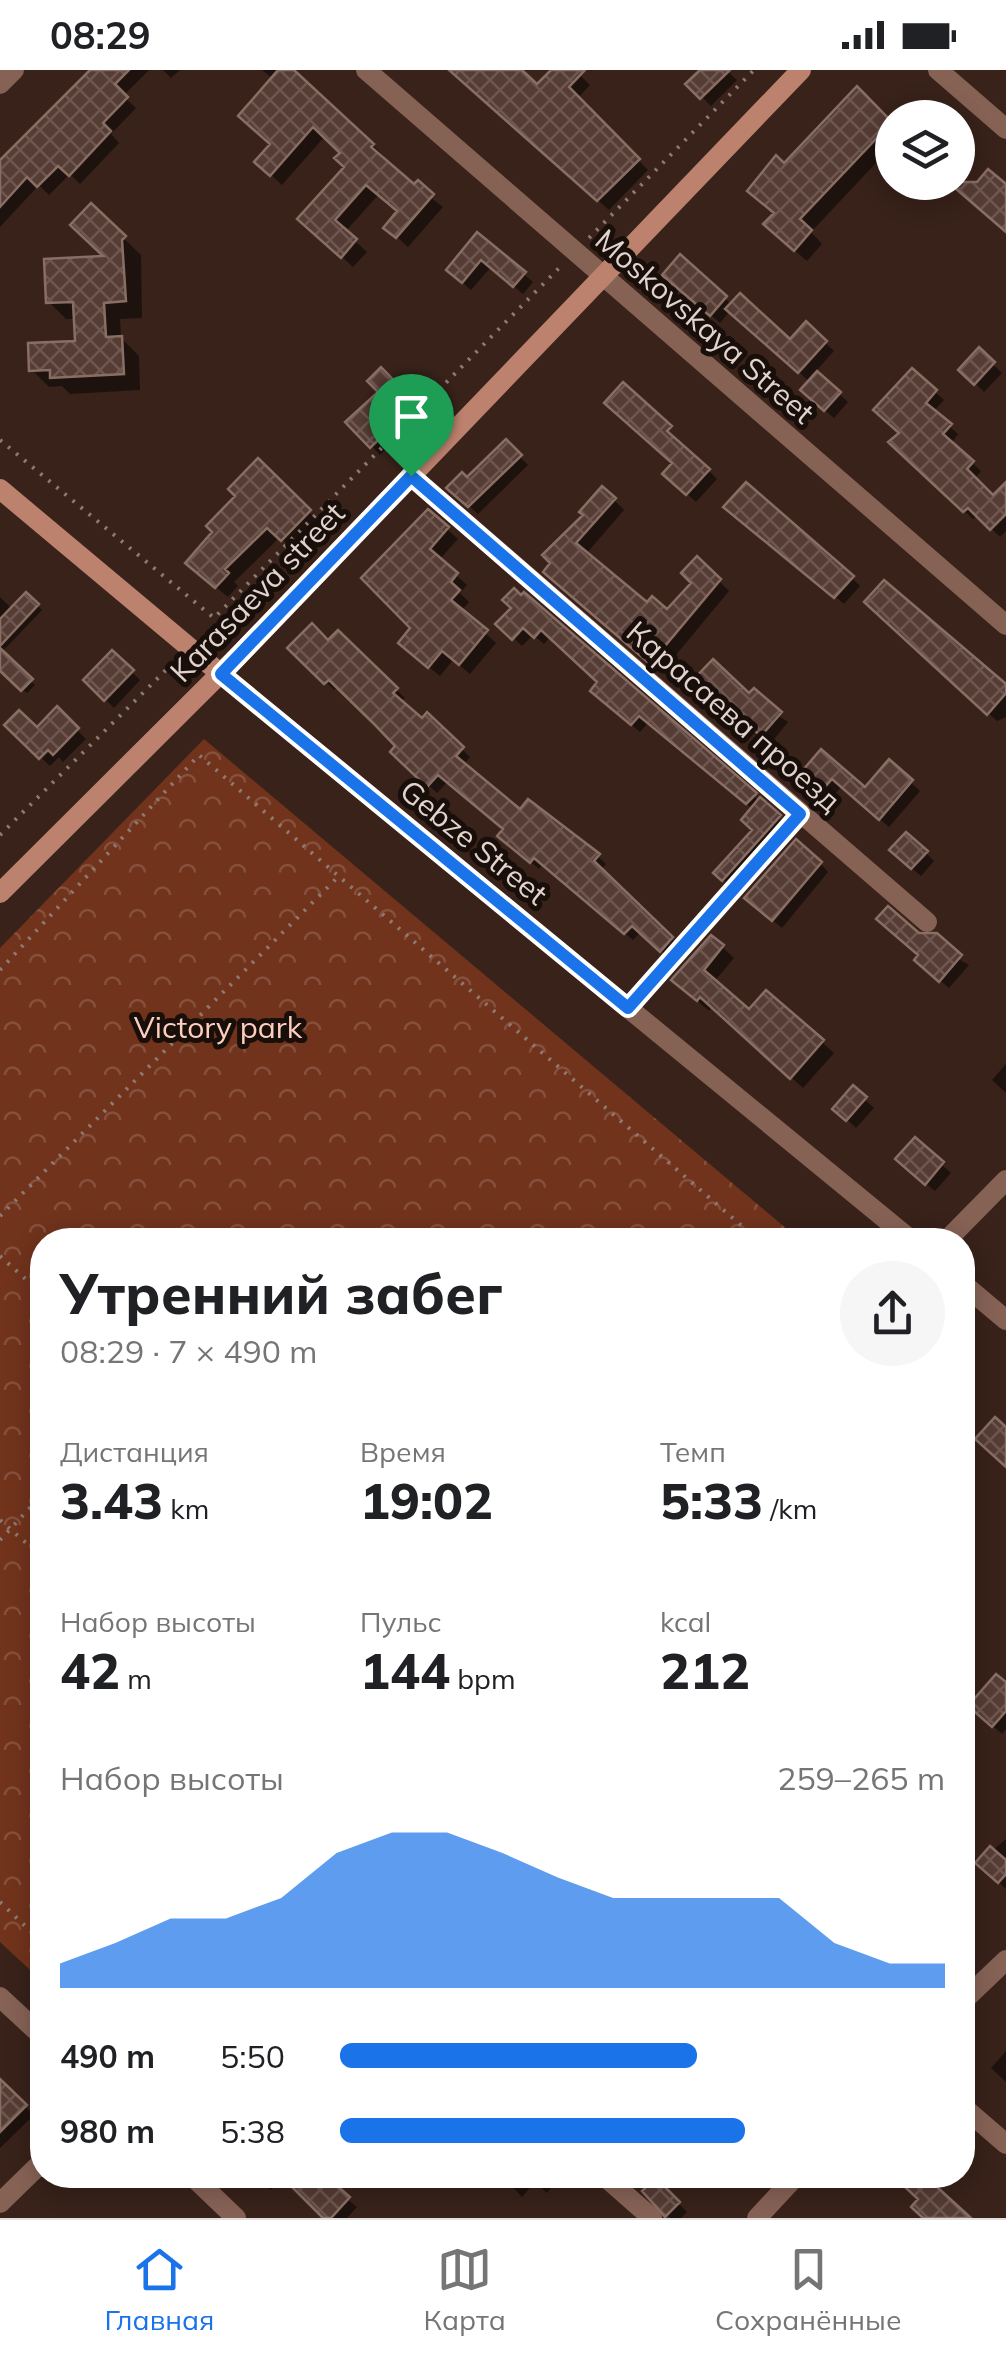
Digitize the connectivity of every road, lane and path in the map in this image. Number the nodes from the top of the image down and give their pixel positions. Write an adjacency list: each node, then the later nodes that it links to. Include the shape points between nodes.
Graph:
1 (14, 70): 6 (street)
2 (366, 70): 8 (street, Moskovskaya Street)
3 (754, 70): 8 (path)
4 (801, 70): 9 (main road, Karasaeva street)
5 (938, 70): 7 (street)
6 (0, 84)
7 (1006, 129)
8 (575, 252): 9 (street, Moskovskaya Street); 10 (path, via 214,618)
9 (603, 278): 11 (main road, Karasaeva street); 13 (street, Moskovskaya Street)
10 (0, 440)
11 (411, 476): 15 (main road, Karasaeva street); 16 (street, Карасаева проезд)
12 (0, 489): 15 (main road, Gebze Street)
13 (1006, 625)
14 (168, 667): 17 (path)
15 (221, 674): 19 (main road, Karasaeva street); 22 (street, Gebze Street)
16 (800, 814): 20 (street, Карасаева проезд); 22 (street)
17 (0, 836)
18 (340, 875): 21 (path, via 199,756); 24 (path); 25 (path)
19 (0, 893)
20 (928, 922)
21 (0, 970)
22 (628, 1008): 26 (street, Gebze Street)
23 (1006, 1180): 27 (street)
24 (0, 1216)
25 (744, 1228)
26 (896, 1228)
27 (959, 1228)
28 (0, 1256): 29 (path)
29 (30, 1283)
30 (975, 1294): 31 (street)
31 (1006, 1320)
32 (30, 1508): 34 (path)
33 (0, 1520): 34 (path)
34 (11, 1529): 35 (path); 36 (path)
35 (0, 1540)
36 (30, 1546)
37 (0, 1902): 38 (path)
38 (30, 1931)
39 (1006, 1960): 40 (street)
40 (975, 1990)
41 (0, 1998): 42 (street)
42 (30, 2025)
43 (975, 2117): 44 (street)
44 (1006, 2144)
45 (30, 2174): 49 (street)
46 (205, 2188): 50 (street)
47 (618, 2188): 51 (street)
48 (785, 2188): 52 (street)
49 (0, 2203)
50 (236, 2218)
51 (652, 2218)
52 (756, 2218)

